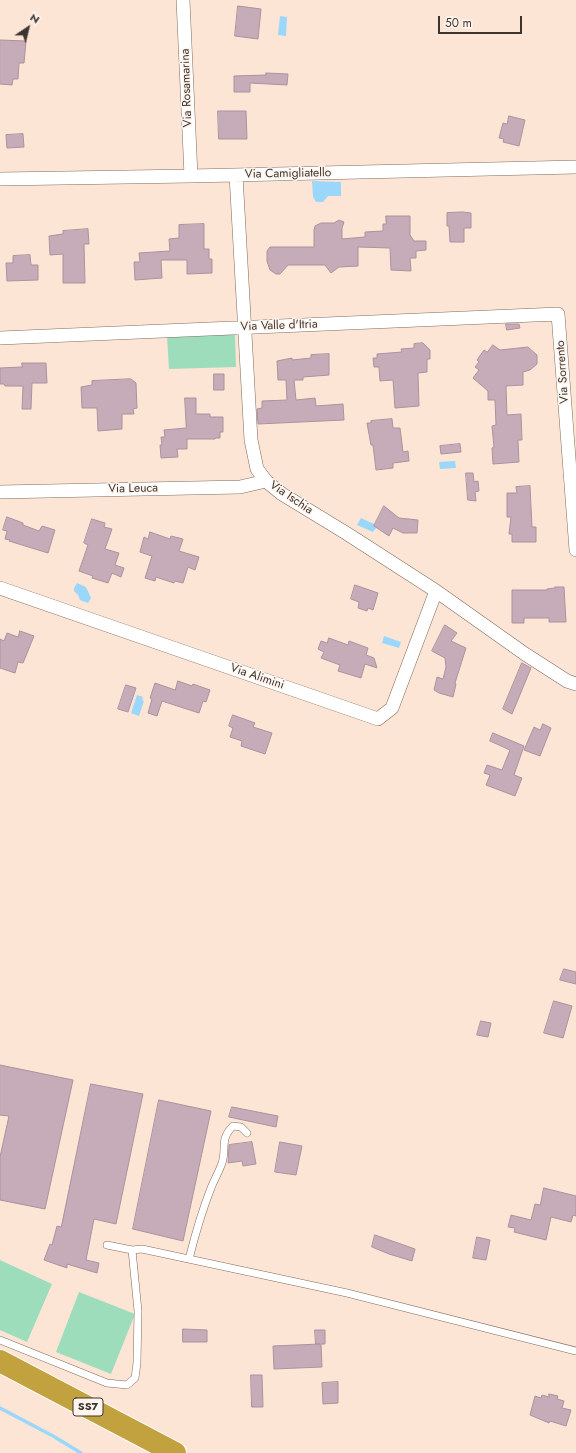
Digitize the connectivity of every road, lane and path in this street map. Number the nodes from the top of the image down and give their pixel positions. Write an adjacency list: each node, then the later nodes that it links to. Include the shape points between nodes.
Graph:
1 (183, 0): 4 (street, Via Rosamarina)
2 (576, 167): 3 (street, Via Camigliatello)
3 (236, 175): 4 (street, Via Camigliatello); 7 (street, Via Ischia)
4 (191, 176): 5 (street, Via Camigliatello)
5 (0, 179)
6 (558, 314): 7 (street, Via Valle d'Itria); 11 (street, Via Sorrento)
7 (244, 327): 8 (street, Via Valle d'Itria); 9 (street, Via Ischia, via 251,440 257,469)
8 (0, 338)
9 (266, 481): 10 (street, Via Leuca, via 240,487); 13 (street, Via Ischia, via 282,494)
10 (0, 492)
11 (576, 550)
12 (0, 588): 13 (street, Via Alimini, via 378,719 392,708)
13 (436, 591): 14 (street, Via Ischia, via 525,654)
14 (576, 684)
15 (247, 1133): 18 (lane, via 241,1127 233,1126 227,1132 222,1162 208,1195)
16 (107, 1245): 17 (lane)
17 (132, 1250): 18 (lane, via 142,1249); 19 (lane, via 138,1311 137,1363 135,1378 127,1385 107,1383)
18 (189, 1259): 20 (lane, via 347,1293)
19 (0, 1340)
20 (576, 1351)
21 (0, 1361): 24 (highway, SS7)
22 (0, 1376): 23 (highway, SS7)
23 (148, 1453)
24 (175, 1453)

